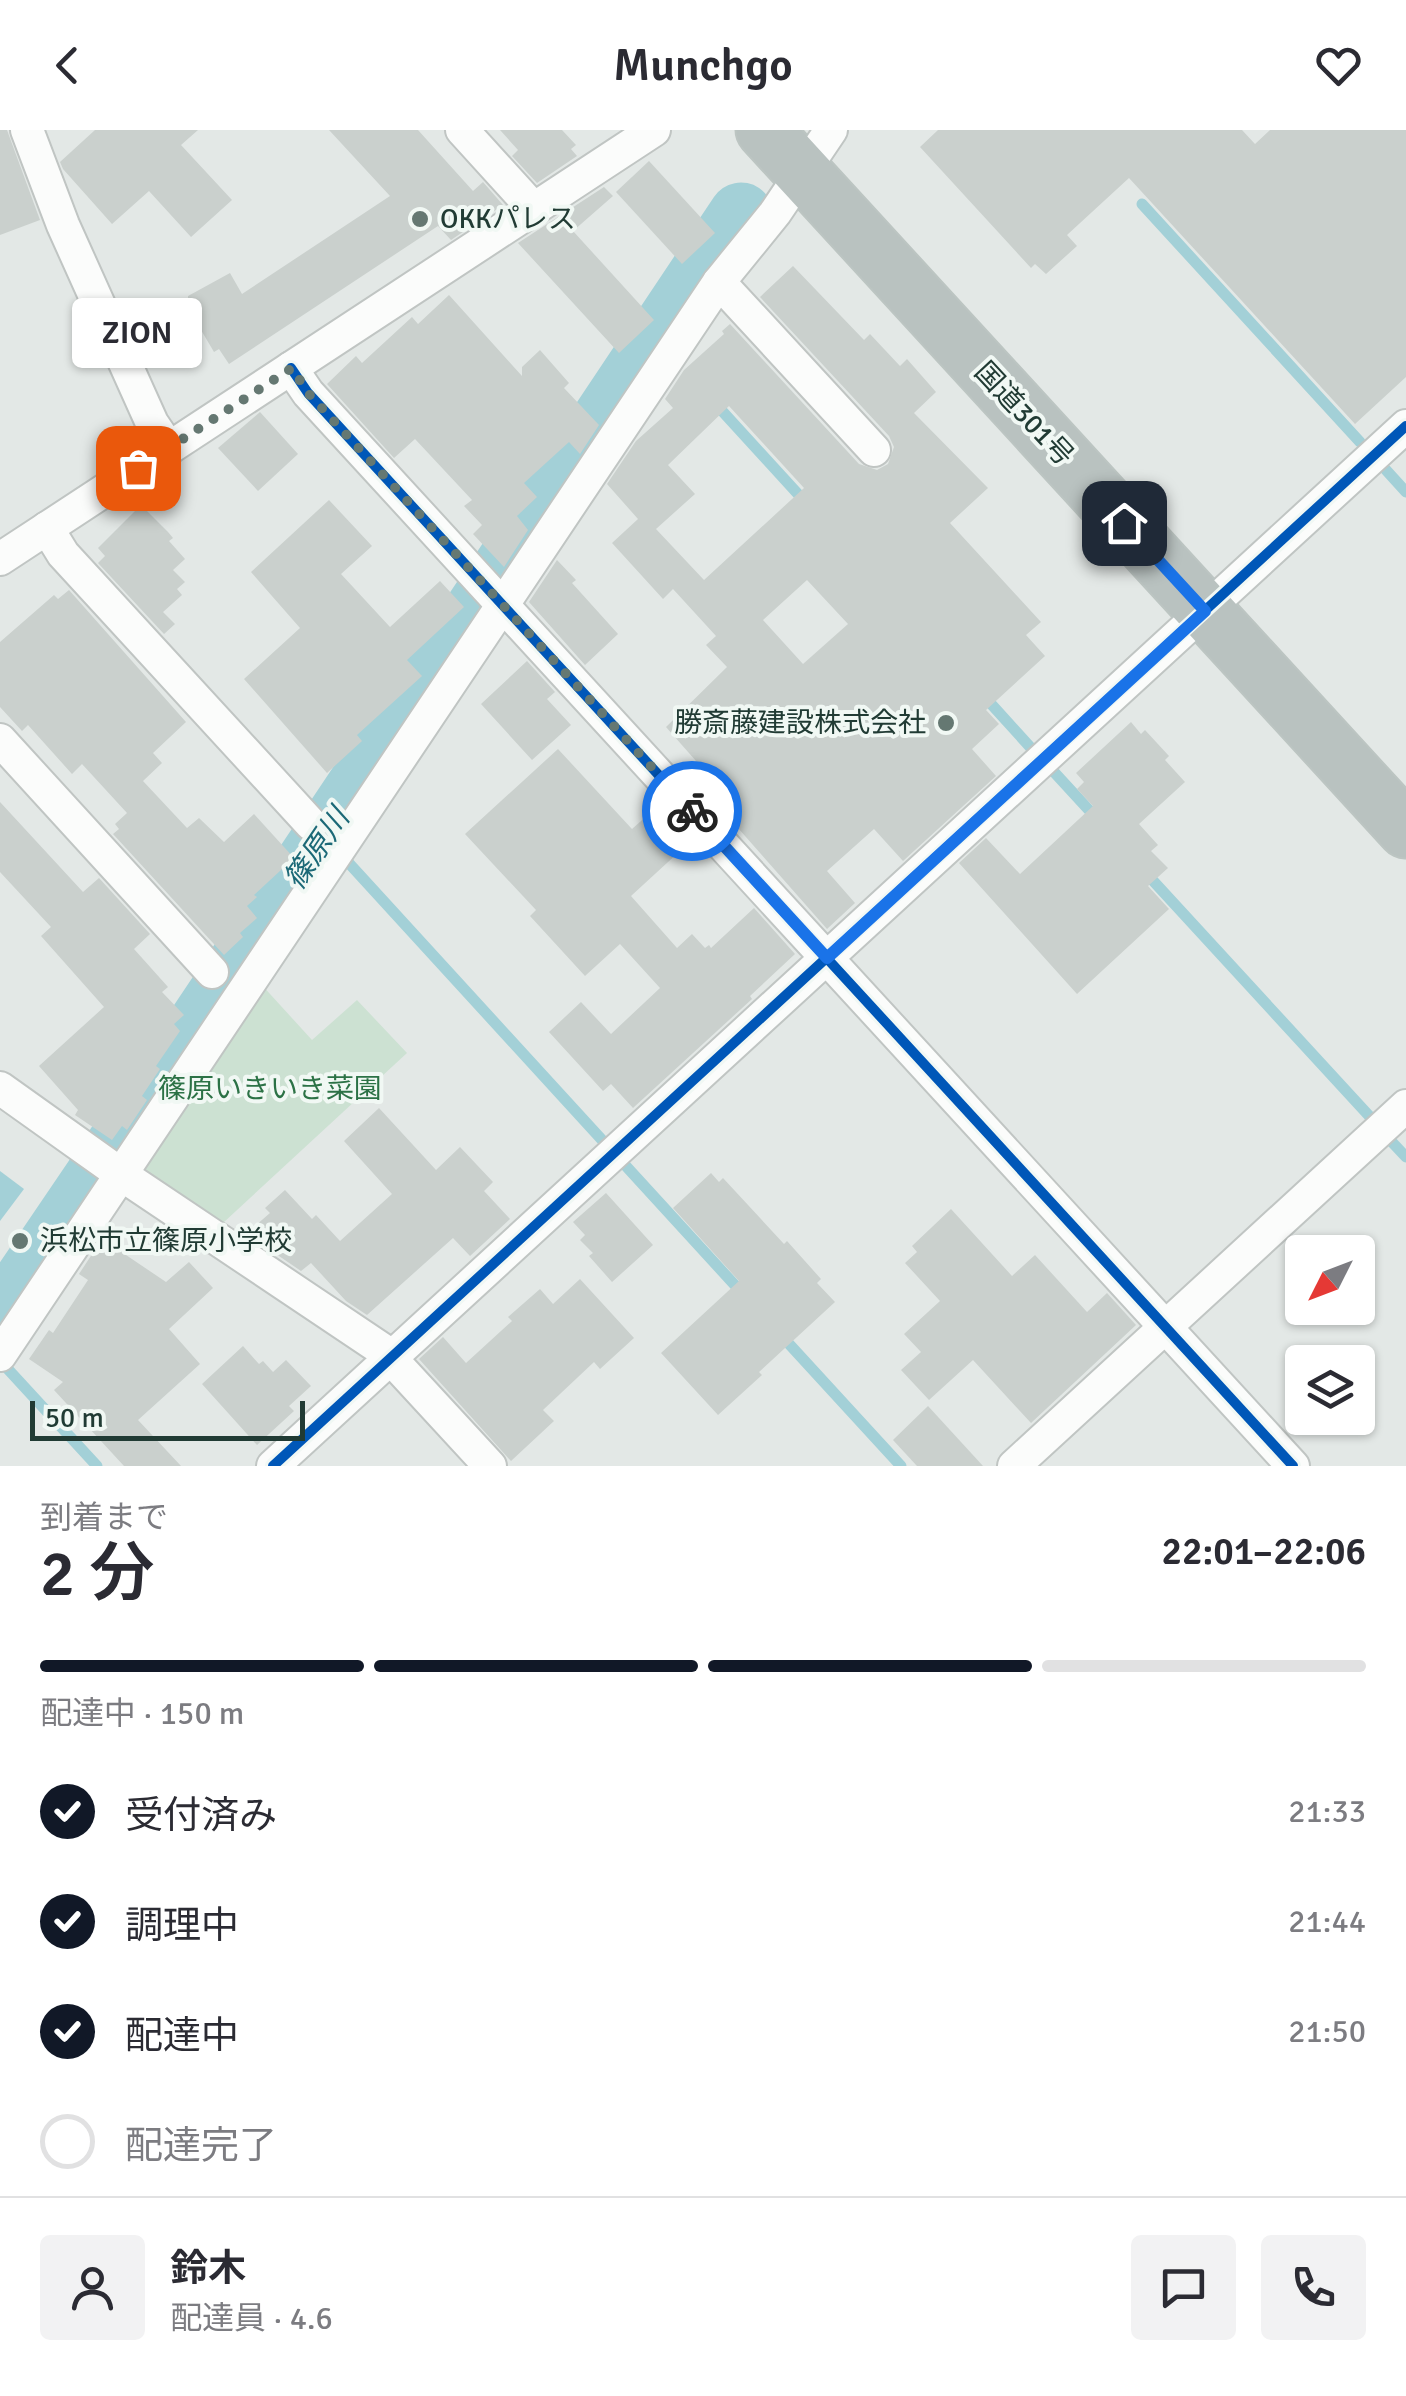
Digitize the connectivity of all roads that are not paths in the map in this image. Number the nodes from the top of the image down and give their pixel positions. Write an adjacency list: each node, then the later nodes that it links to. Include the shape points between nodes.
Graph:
1 (27, 130): 10 (street, via 152,423)
2 (462, 130): 6 (street)
3 (764, 130): 5 (highway, 国道301号)
4 (631, 136): 6 (street)
5 (817, 151): 7 (street); 15 (highway, 国道301号)
6 (534, 209): 8 (street)
7 (719, 282): 11 (street); 14 (street)
8 (292, 368): 10 (street); 14 (street)
9 (1406, 426): 15 (street)
10 (169, 448): 12 (street)
11 (874, 450)
12 (46, 528): 13 (street); 17 (street)
13 (0, 559)
14 (503, 605): 19 (street); 23 (street)
15 (1205, 611): 18 (highway, 国道301号); 19 (street)
16 (0, 740): 20 (street)
17 (311, 824)
18 (1406, 830)
19 (827, 958): 24 (street); 26 (street)
20 (212, 972)
21 (0, 1088): 23 (street)
22 (1406, 1106): 24 (street)
23 (111, 1168): 25 (street); 26 (street)
24 (1166, 1327): 29 (street); 30 (street)
25 (0, 1354)
26 (390, 1358): 27 (street); 28 (street)
27 (273, 1466)
28 (490, 1466)
29 (1014, 1466)
30 (1293, 1466)

